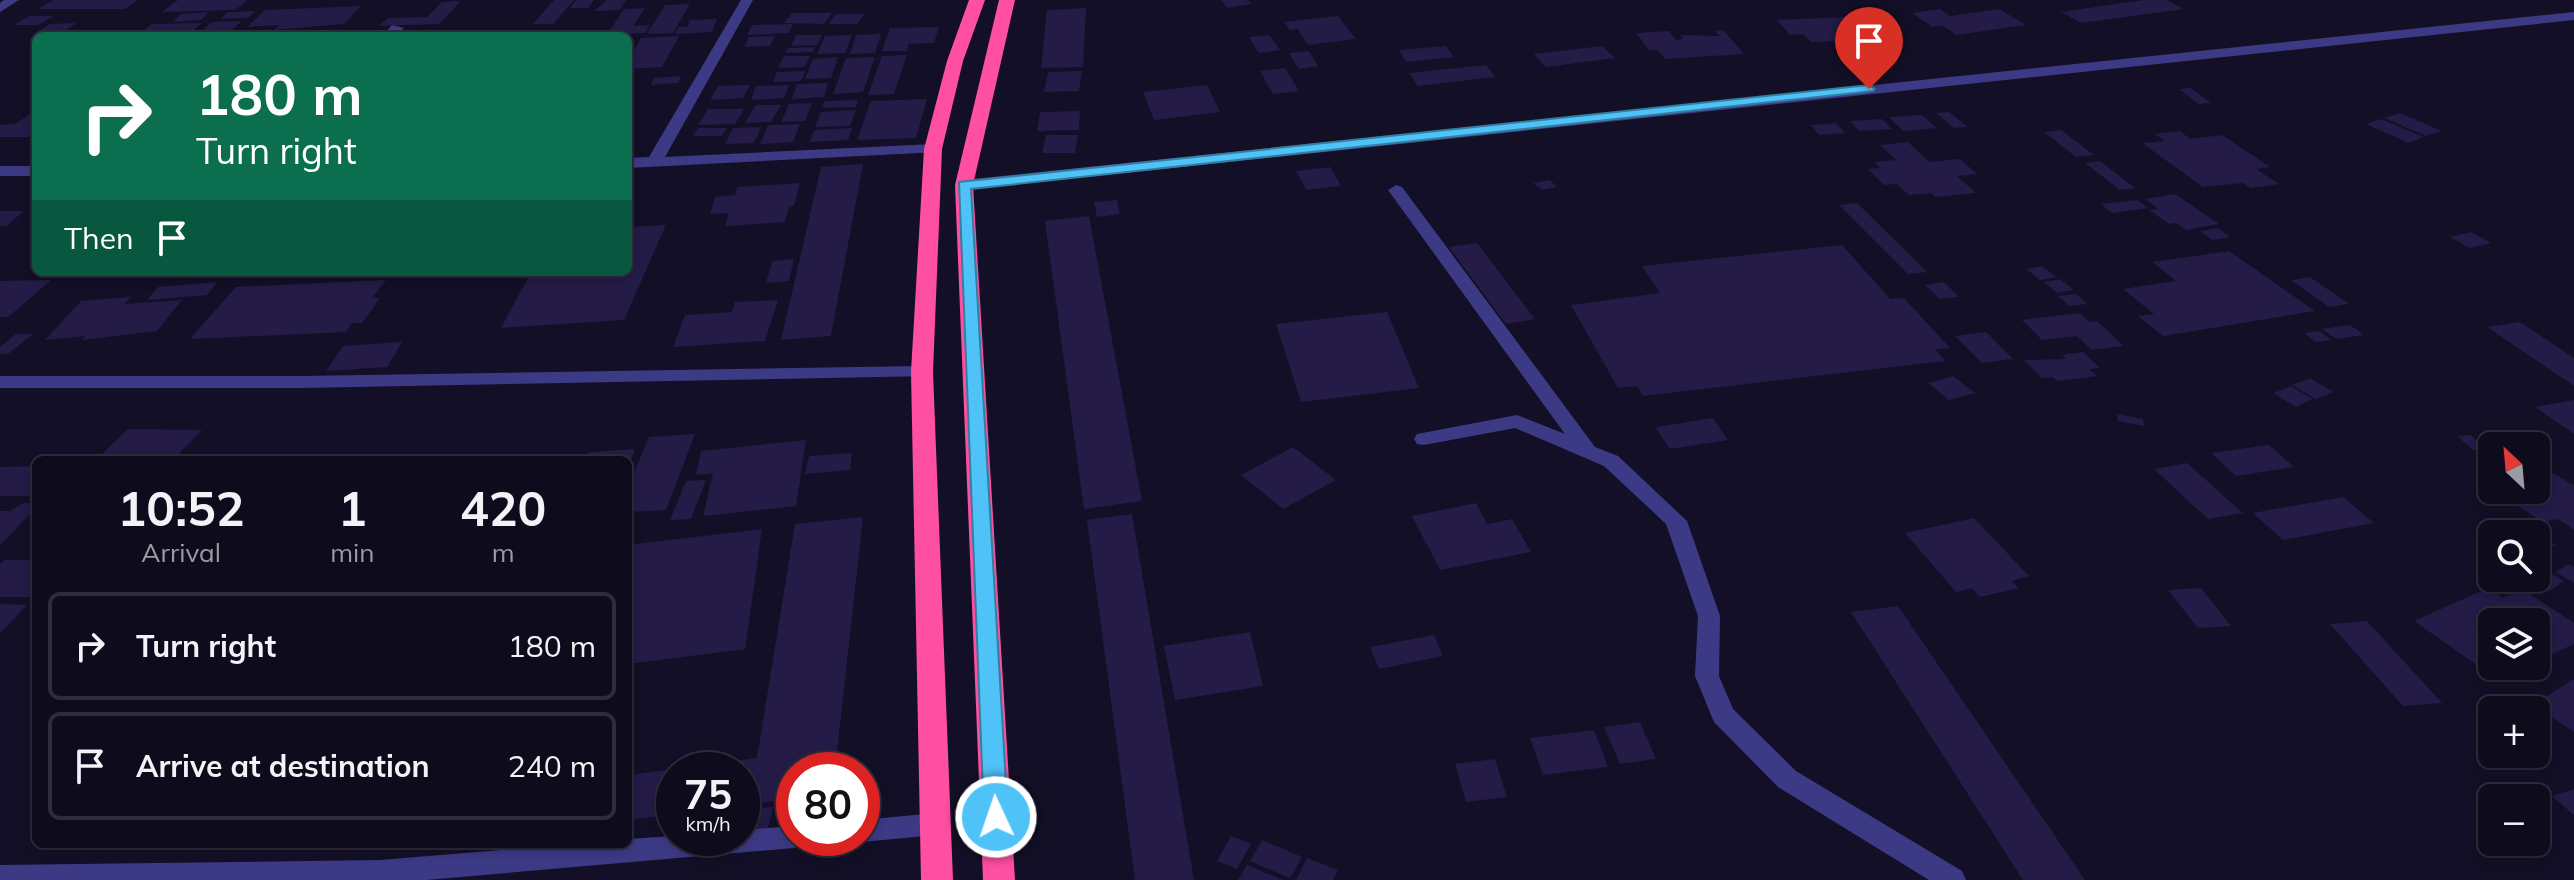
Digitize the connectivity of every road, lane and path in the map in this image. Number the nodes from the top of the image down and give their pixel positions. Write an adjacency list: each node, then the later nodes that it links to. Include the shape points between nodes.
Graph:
1 (13, 0): 5 (street)
2 (747, 0): 8 (street)
3 (977, 0): 7 (highway)
4 (1007, 0): 12 (highway)
5 (0, 8)
6 (2574, 16): 12 (street)
7 (933, 149): 8 (street); 14 (highway)
8 (654, 162): 9 (street)
9 (632, 163)
10 (0, 171): 11 (street)
11 (32, 171)
12 (964, 185): 23 (highway)
13 (1396, 190): 17 (street)
14 (922, 372): 15 (street); 18 (highway)
15 (0, 382)
16 (1424, 439): 17 (street, via 1517,421)
17 (1588, 451): 24 (street, via 1611,461 1676,521 1709,616 1707,676 1723,715 1787,779)
18 (936, 824): 19 (street); 22 (highway)
19 (880, 829)
20 (776, 839): 21 (street, via 380,872)
21 (0, 877)
22 (937, 880)
23 (999, 880)
24 (1952, 880)

